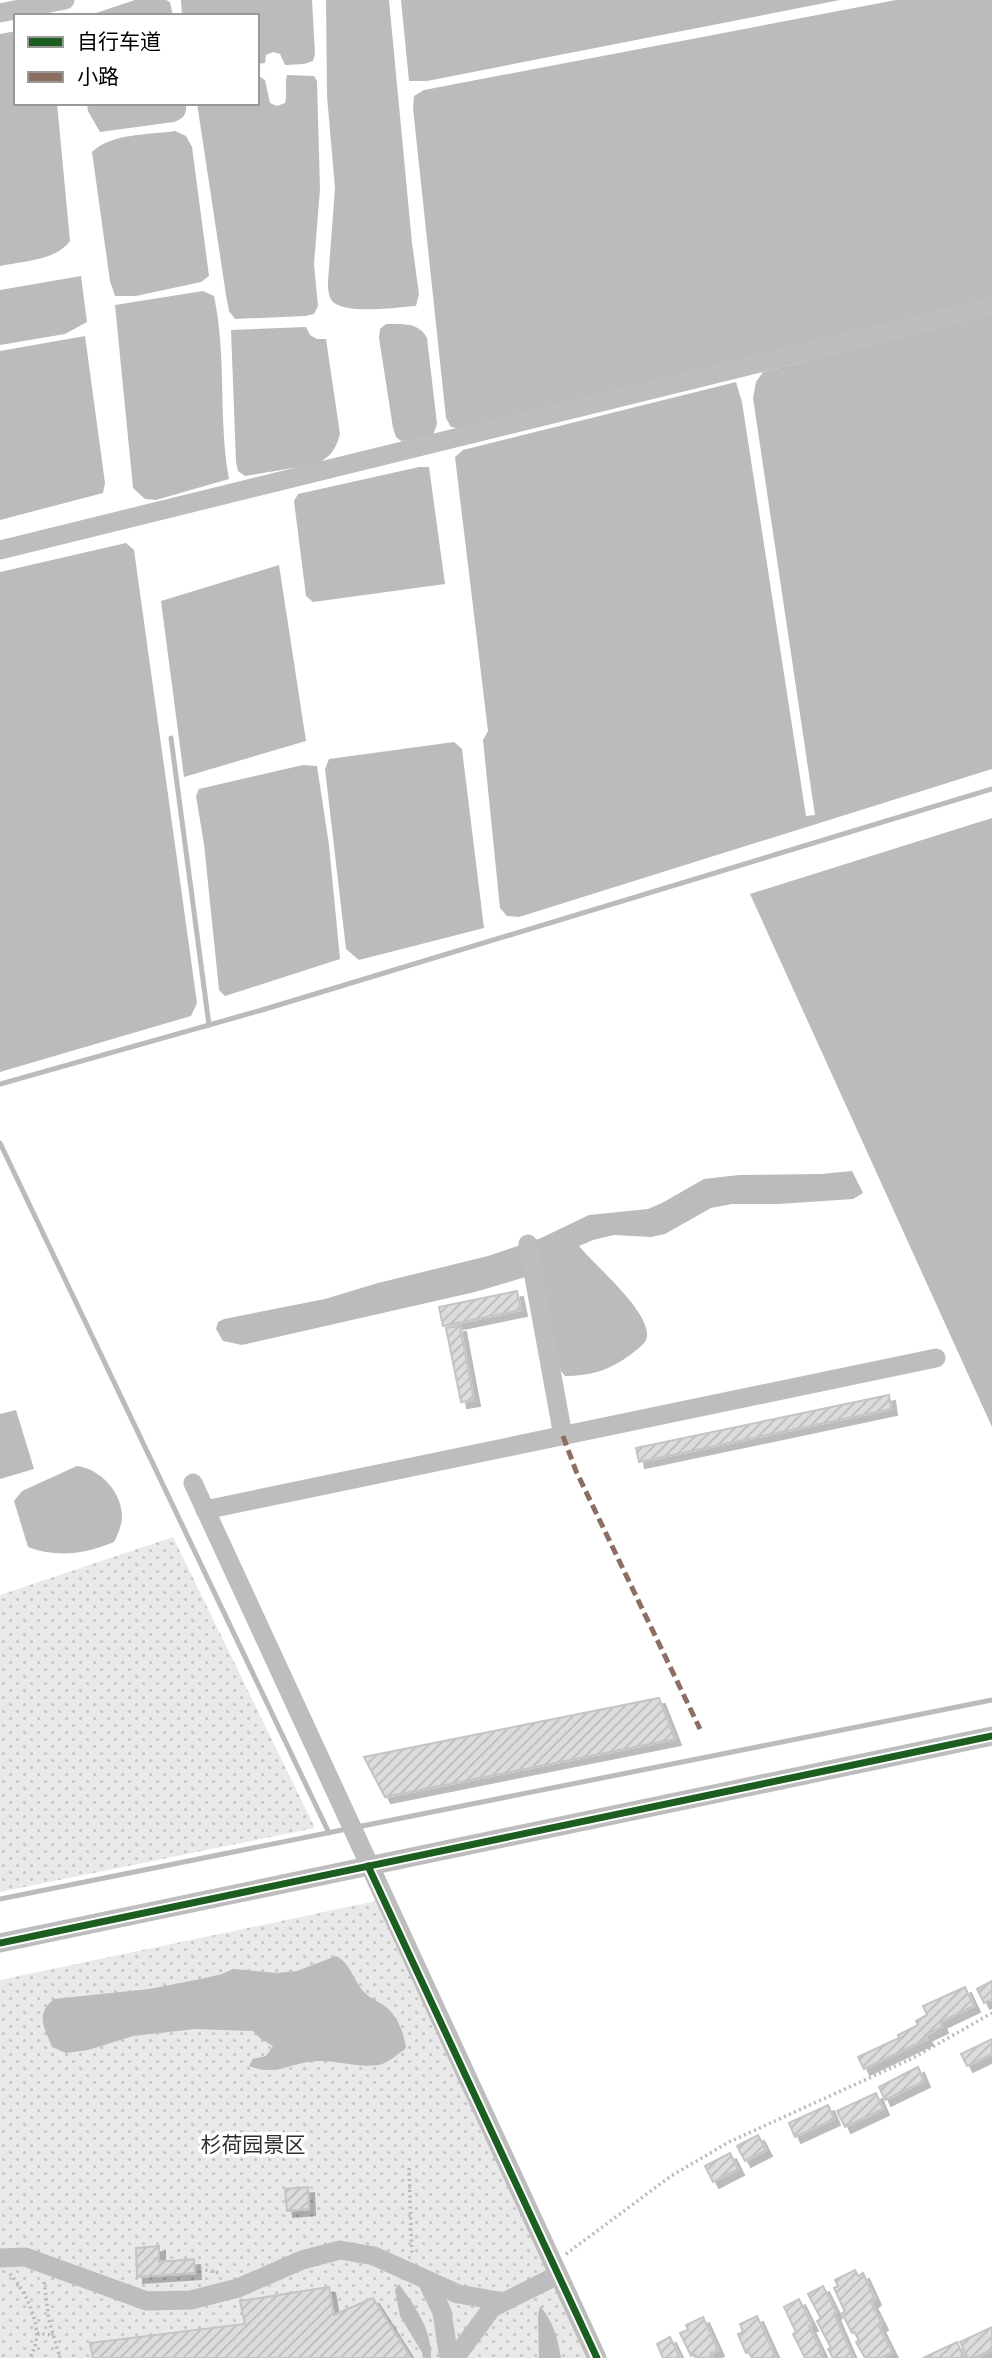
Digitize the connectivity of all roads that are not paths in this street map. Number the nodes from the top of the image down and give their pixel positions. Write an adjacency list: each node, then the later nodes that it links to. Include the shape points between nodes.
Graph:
1 (65, 0): 2 (street)
2 (0, 13)
3 (992, 306): 4 (street)
4 (0, 550)
5 (528, 1244): 7 (street)
6 (936, 1358): 7 (street)
7 (564, 1436): 9 (street)
8 (192, 1483): 9 (street)
9 (205, 1510): 11 (street)
10 (992, 1736): 11 (street)
11 (368, 1866): 12 (street); 14 (street)
12 (0, 1943)
13 (4, 2265): 15 (street, via 25,2257 147,2301 191,2300 238,2288 302,2260 340,2250 374,2256)
14 (555, 2269): 16 (street); 19 (street)
15 (420, 2278): 16 (street, via 458,2294); 17 (street, via 442,2312)
16 (504, 2302): 18 (street, via 492,2308)
17 (449, 2358)
18 (455, 2358)
19 (597, 2358)

